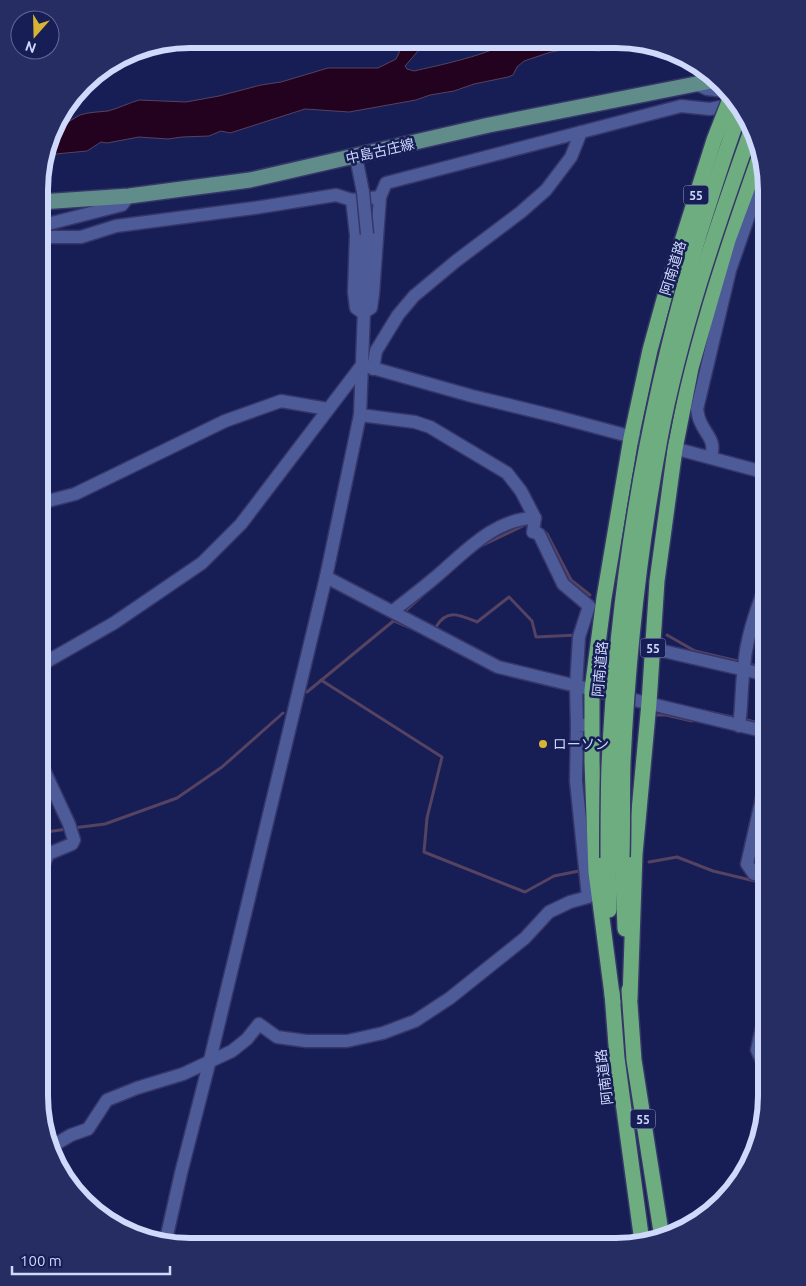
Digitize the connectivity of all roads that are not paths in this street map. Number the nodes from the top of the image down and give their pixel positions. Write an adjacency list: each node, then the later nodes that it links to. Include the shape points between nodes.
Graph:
1 (708, 82): 2 (main road, 中島古庄線)
2 (696, 84): 3 (street); 9 (main road, 中島古庄線, via 489,125)
3 (718, 90)
4 (729, 103): 22 (highway, 55, bridge, via 666,292)
5 (730, 105): 7 (street, via 710,109 681,106)
6 (738, 118): 45 (highway, 阿南道路 / 55, bridge, via 680,300 648,435 615,670 609,767)
7 (581, 132): 13 (street, via 386,183); 19 (street, via 571,157 546,190 414,296 398,315)
8 (749, 137): 45 (highway, 阿南道路 / 55, bridge, via 696,300 660,439 628,672)
9 (356, 157): 12 (main road, 中島古庄線, via 250,180); 18 (street, bridge, via 367,234)
10 (756, 164): 23 (highway, 55, via 728,240 691,368)
11 (758, 189): 24 (street, via 730,270 697,409 713,442)
12 (129, 196): 15 (main road, 中島古庄線); 16 (street, via 122,205)
13 (380, 197): 14 (street); 18 (street, via 374,294 371,308)
14 (352, 200): 17 (street, via 336,195 116,226 81,237); 18 (street, via 356,235 354,292 356,308)
15 (48, 201)
16 (48, 224)
17 (48, 237)
18 (364, 312): 19 (street)
19 (368, 367): 20 (street); 21 (street); 22 (street)
20 (328, 409): 26 (street, via 281,401 225,421 75,494); 32 (street, via 241,524 202,563 114,623)
21 (360, 415): 27 (street, via 430,427 507,473 521,490); 28 (street)
22 (631, 438): 23 (street); 36 (highway, 55)
23 (675, 449): 24 (street); 37 (highway, 55, via 657,581)
24 (711, 458): 25 (street)
25 (758, 471)
26 (48, 501)
27 (534, 523): 30 (street, via 524,518 489,532); 35 (street, via 533,532 539,534 563,584 588,606 580,633)
28 (326, 577): 30 (street); 49 (street)
29 (758, 608): 33 (street)
30 (398, 614): 35 (street, via 498,667)
31 (663, 651): 33 (street)
32 (48, 661)
33 (744, 664): 34 (street); 38 (street)
34 (758, 671)
35 (576, 686): 36 (street); 40 (street)
36 (592, 690): 37 (street); 39 (highway, 55)
37 (650, 704): 38 (street); 47 (highway, 55, via 635,854)
38 (740, 721): 41 (street)
39 (592, 724): 40 (street); 48 (highway, 55, via 596,872)
40 (577, 726): 49 (street, via 576,781 588,897 549,912 525,938 450,998 415,1021 347,1041 277,1037 259,1024 232,1051)
41 (758, 728)
42 (48, 779): 44 (street, via 74,840 72,844)
43 (758, 818): 46 (street, via 748,864)
44 (48, 854)
45 (615, 858): 47 (highway, 阿南道路 / 55, via 623,904); 48 (highway, 阿南道路 / 55)
46 (758, 875)
47 (630, 998): 51 (highway, 阿南道路 / 55, via 634,1060)
48 (612, 1002): 53 (highway, 阿南道路 / 55)
49 (210, 1060): 50 (street, via 183,1074 107,1100 88,1129); 52 (street)
50 (55, 1142)
51 (661, 1231)
52 (167, 1236)
53 (641, 1236)

